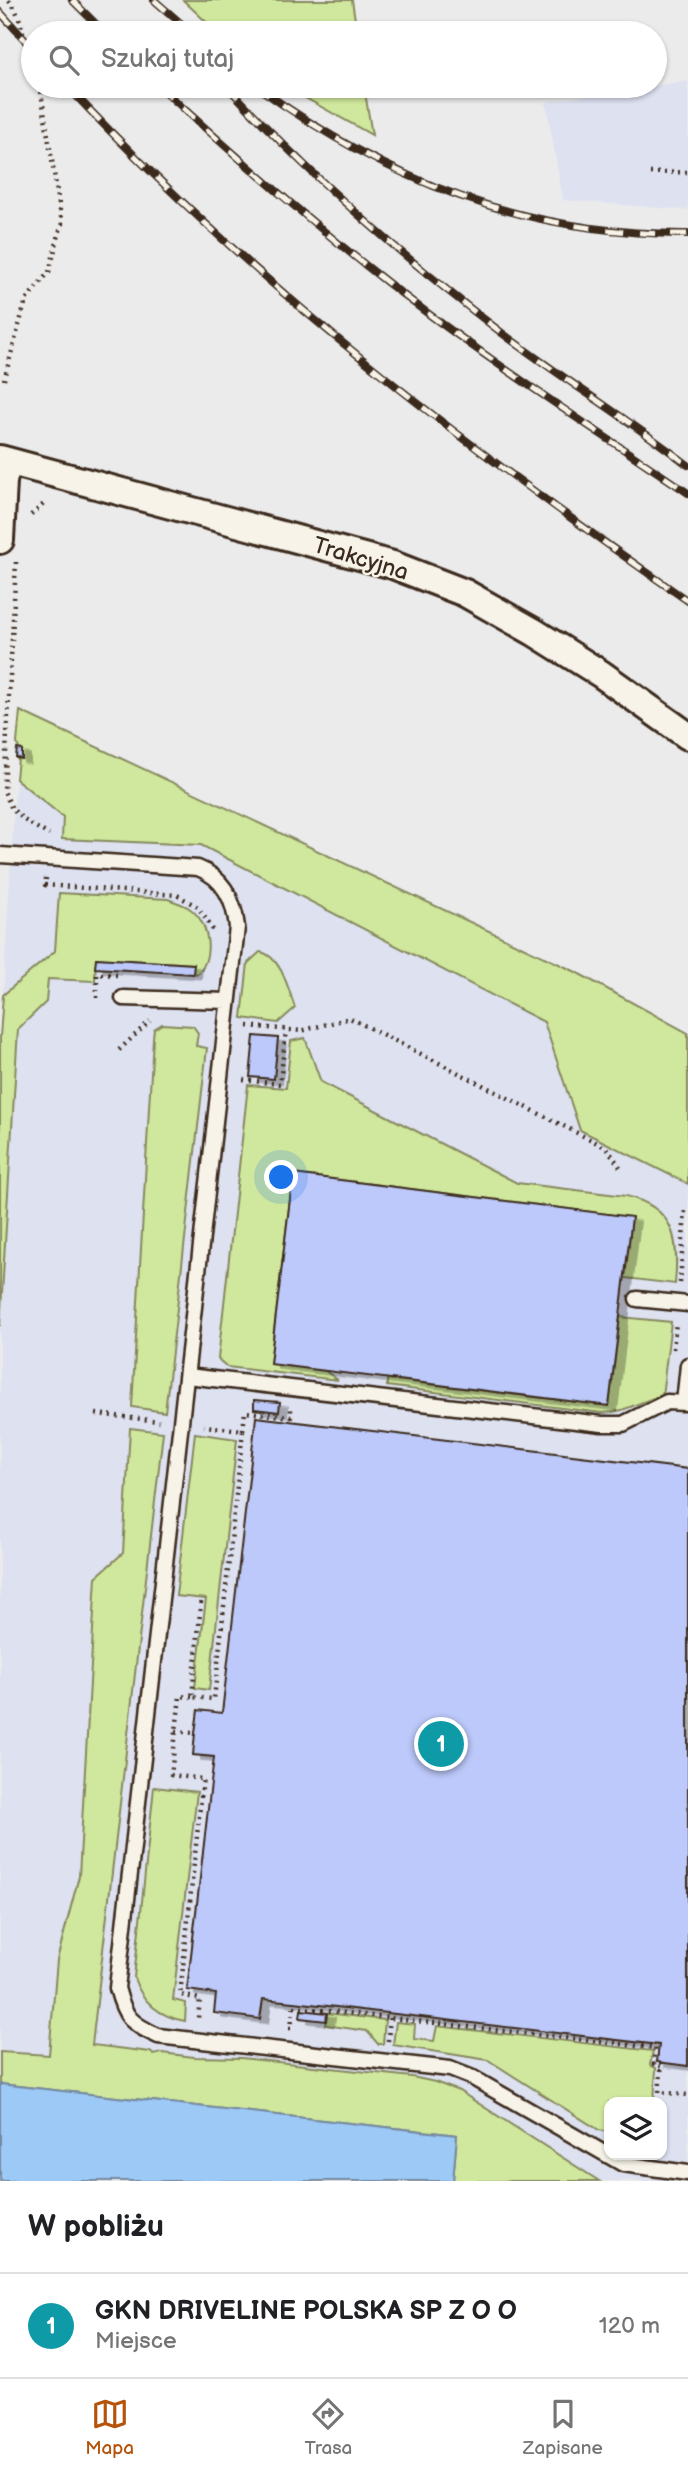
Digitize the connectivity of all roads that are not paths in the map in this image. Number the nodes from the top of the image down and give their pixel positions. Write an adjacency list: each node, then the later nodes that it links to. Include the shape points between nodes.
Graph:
1 (4, 460): 2 (street); 3 (street, Trakcyjna, via 393,565 465,593 601,674)
2 (8, 548)
3 (688, 736)
4 (0, 855): 6 (lane, via 198,868 211,873 228,893 236,912)
5 (123, 999): 6 (lane)
6 (228, 1001): 10 (lane)
7 (637, 1298): 8 (lane)
8 (688, 1304)
9 (688, 1365): 10 (lane, via 684,1404 667,1402 623,1424)
10 (187, 1376): 11 (lane, via 117,1989 123,2009 136,2026 158,2036 450,2069 623,2164)
11 (688, 2173)

